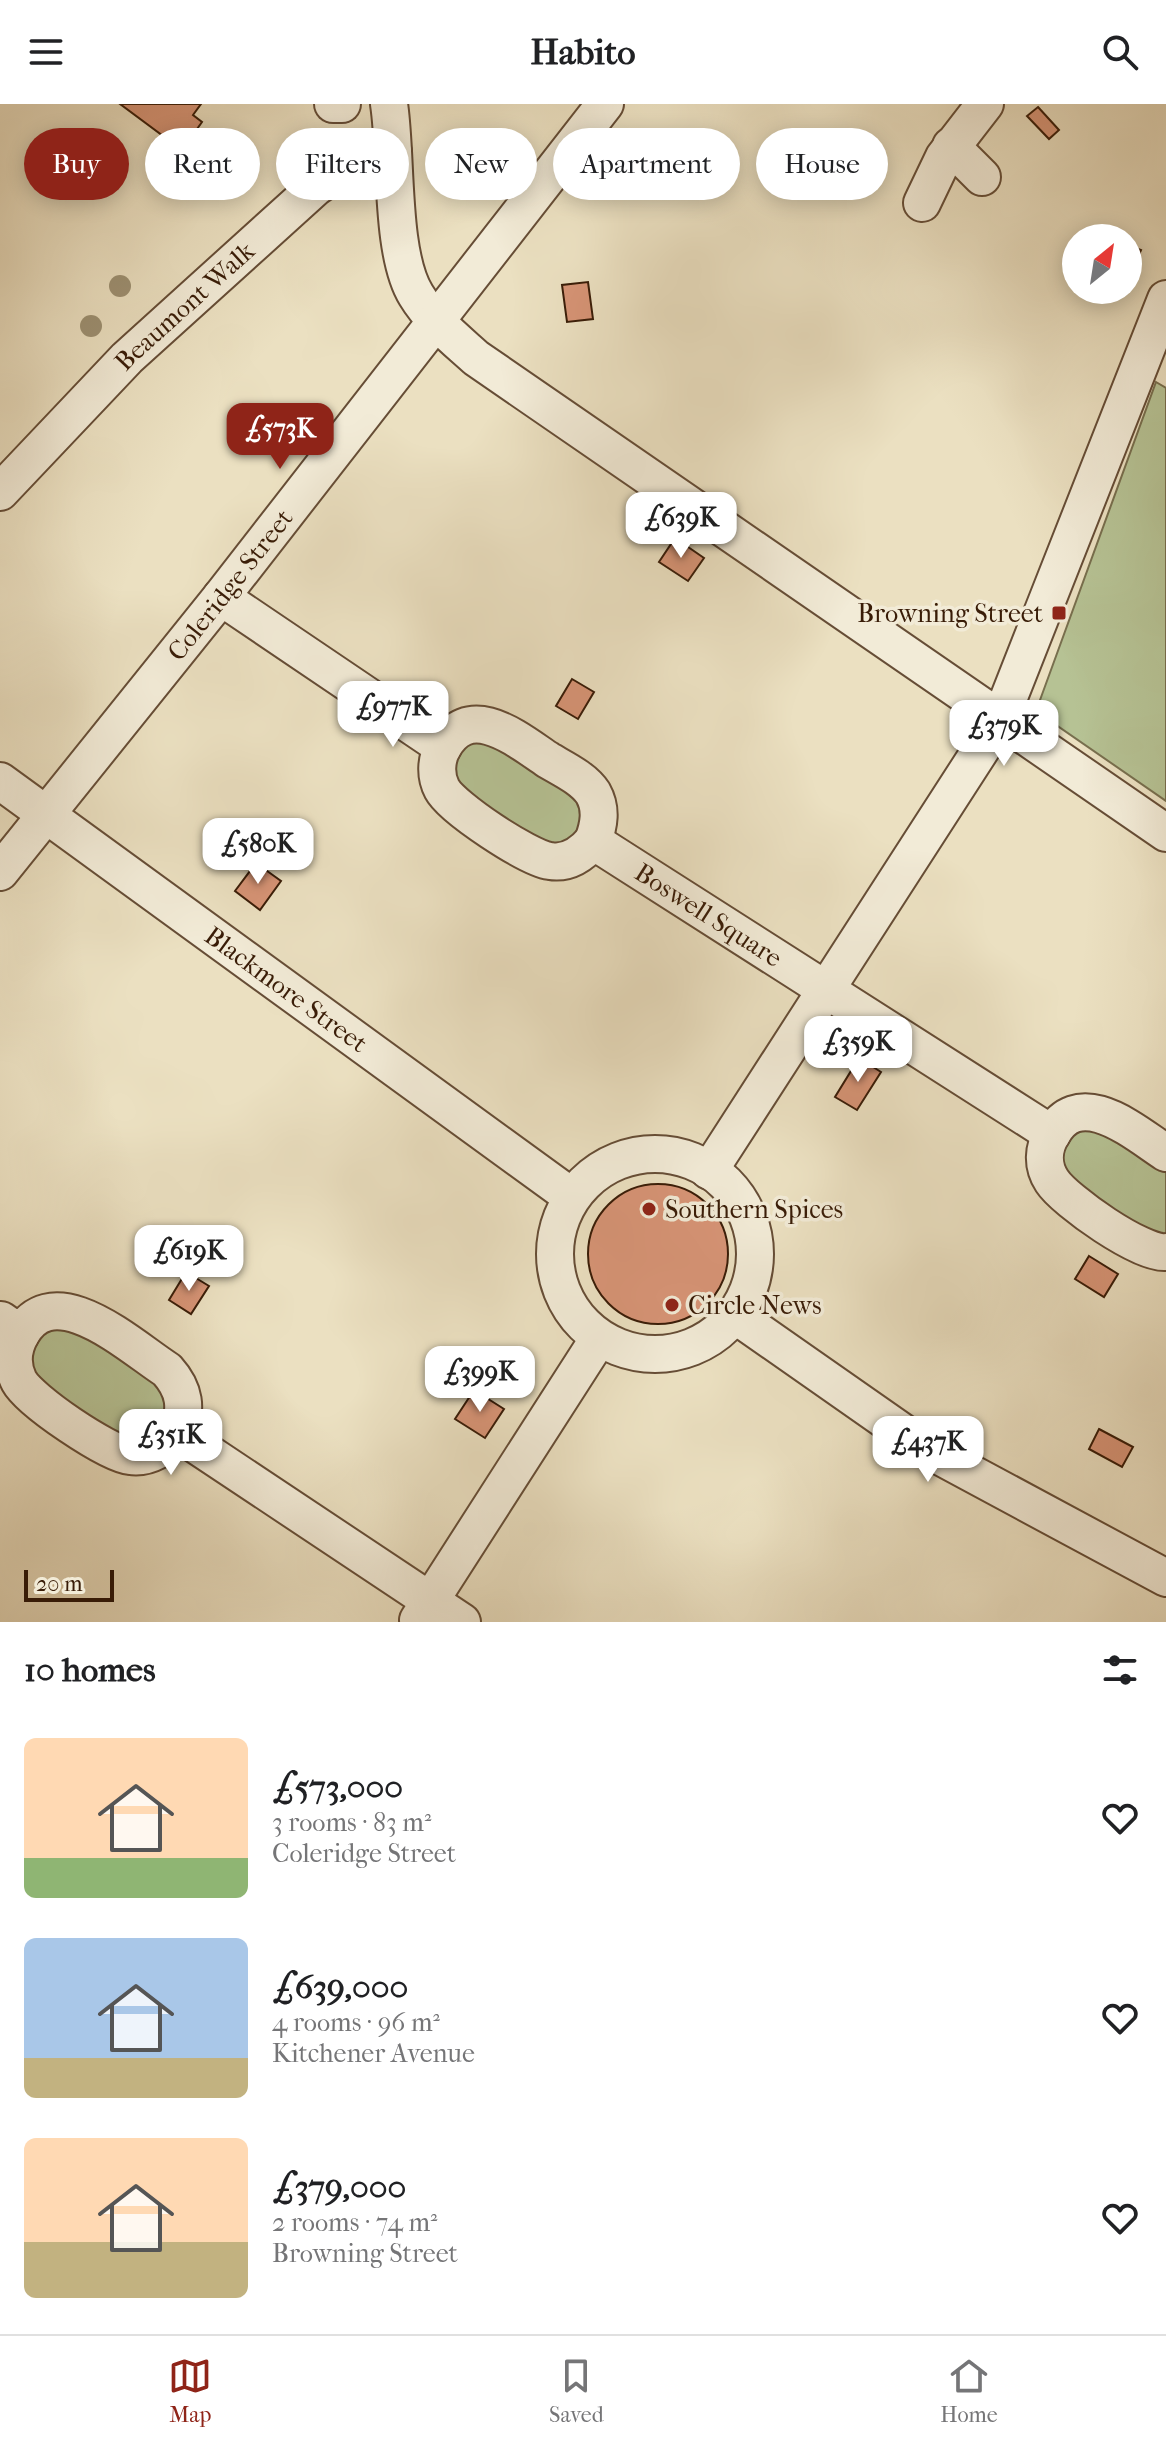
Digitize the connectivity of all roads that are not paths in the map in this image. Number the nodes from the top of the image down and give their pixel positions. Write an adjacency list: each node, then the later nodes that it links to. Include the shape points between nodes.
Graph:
1 (333, 104): 2 (street)
2 (342, 104)
3 (389, 104): 6 (street)
4 (605, 104): 13 (street, Coleridge Street)
5 (985, 104): 7 (street)
6 (391, 128)
7 (951, 146): 8 (street); 11 (street)
8 (982, 177)
9 (302, 200): 14 (street, Beaumont Walk, via 127,358)
10 (398, 200): 13 (street, via 403,257 414,293)
11 (922, 203)
12 (1166, 299): 16 (street)
13 (435, 319): 15 (street, Coleridge Street); 16 (street, via 476,358)
14 (0, 492)
15 (221, 597): 17 (street); 19 (street, Coleridge Street)
16 (1000, 720): 20 (street); 23 (street)
17 (443, 747): 21 (street, via 437,770 442,789 456,805 533,856 568,860); 21 (street, via 471,725 498,727 584,783 599,808)
18 (0, 781): 19 (street, Blackmore Street)
19 (46, 814): 22 (street, Coleridge Street); 27 (street, Blackmore Street)
20 (1166, 833)
21 (593, 841): 23 (street, Boswell Square)
22 (0, 872)
23 (826, 988): 24 (street, Boswell Square); 26 (street)
24 (1052, 1134): 25 (street, via 1070,1116 1094,1112 1108,1115); 28 (street, via 1044,1160 1063,1195 1141,1247)
25 (1166, 1153)
26 (709, 1171): 27 (street, via 678,1156 646,1153 603,1167); 29 (street, via 727,1183 754,1233 754,1271)
27 (572, 1197): 31 (street, via 555,1234 554,1262 562,1295)
28 (1166, 1252)
29 (735, 1315): 31 (street, via 706,1341 669,1354 640,1354); 33 (street, via 928,1450)
30 (10, 1327): 32 (street, via 19,1381 33,1398 111,1450 150,1454); 32 (street, via 25,1326 51,1311 80,1314 178,1382 184,1397)
31 (599, 1338): 34 (street)
32 (178, 1433): 34 (street)
33 (1166, 1578)
34 (424, 1612): 35 (street)
35 (462, 1622)

